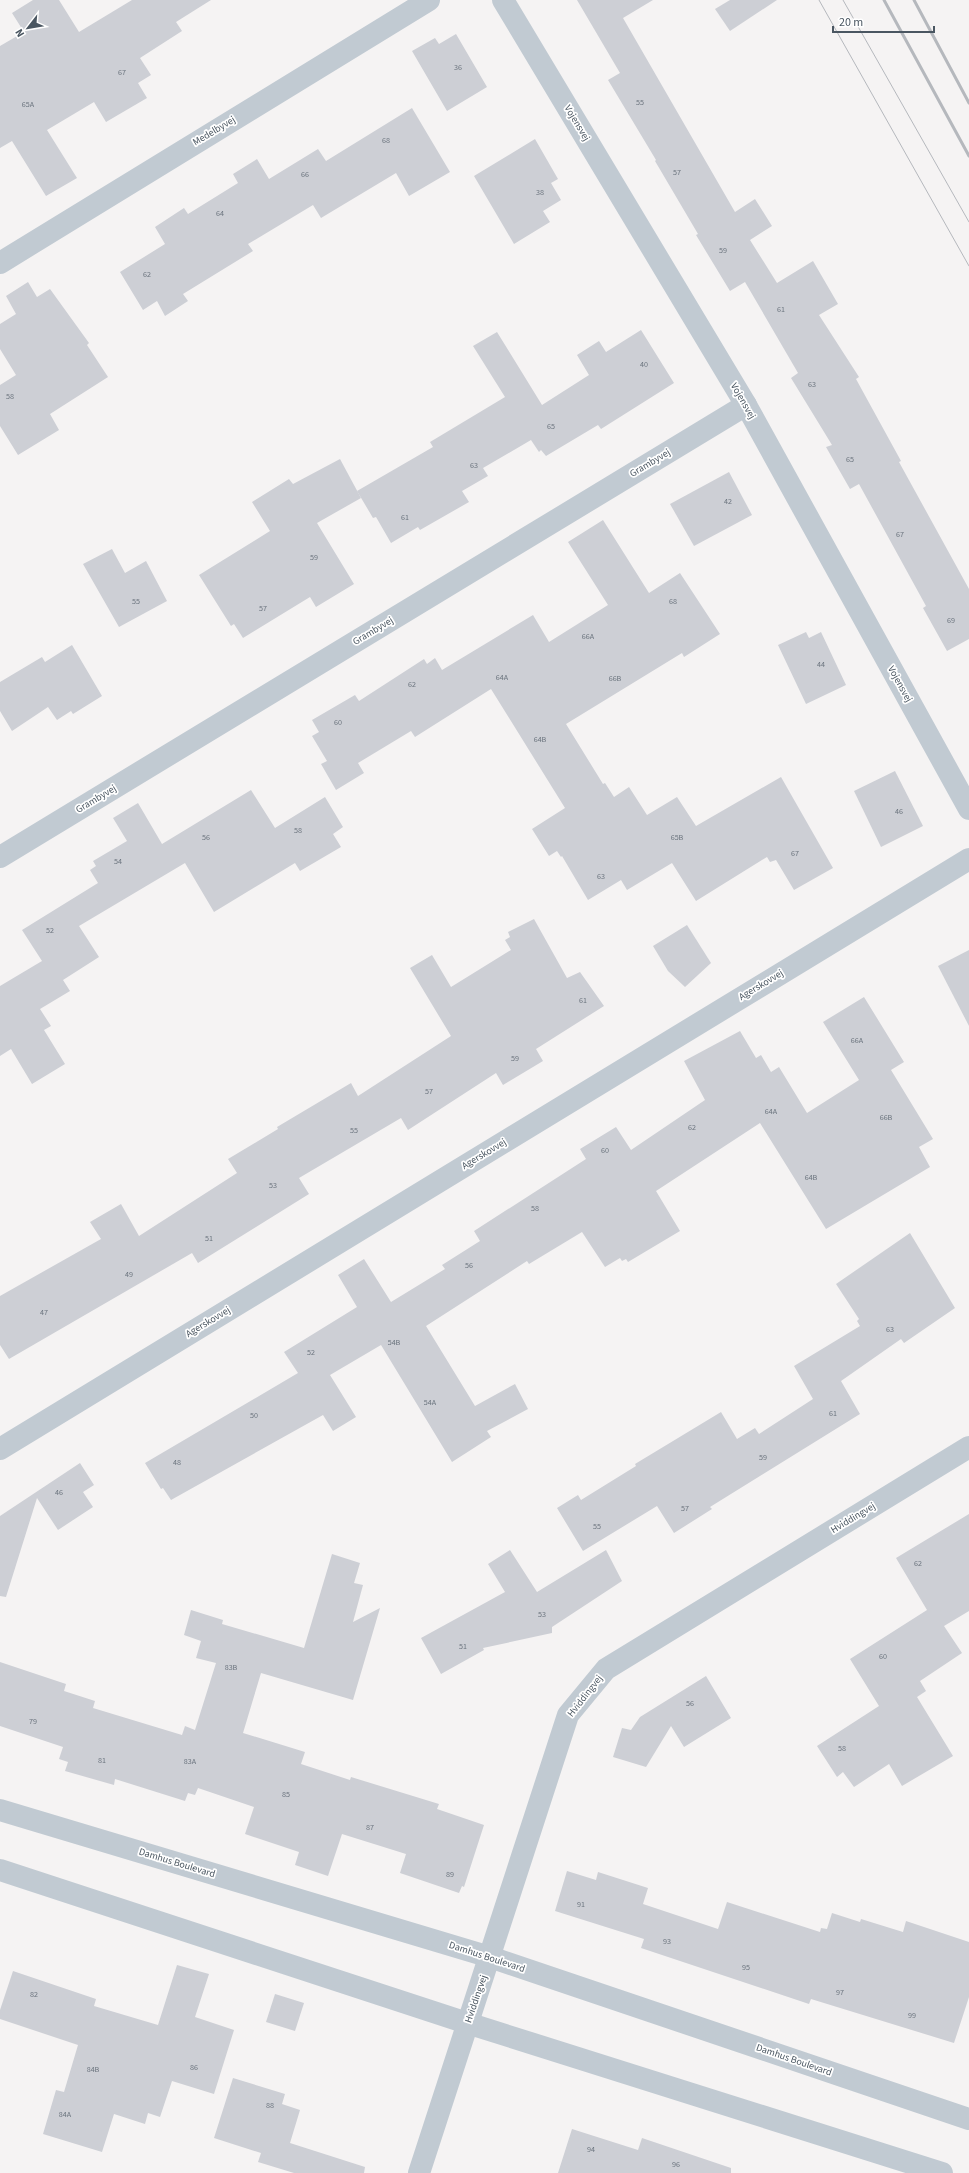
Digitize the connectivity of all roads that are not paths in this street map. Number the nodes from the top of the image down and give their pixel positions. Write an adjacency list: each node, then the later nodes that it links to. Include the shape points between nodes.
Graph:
1 (429, 0): 3 (street, Medelbyvej)
2 (503, 0): 4 (street, Vojensvej)
3 (0, 263)
4 (746, 405): 5 (street, Vojensvej); 6 (street, Grambyvej)
5 (969, 809)
6 (0, 858)
7 (969, 859): 9 (street, Agerskovvej)
8 (969, 1448): 12 (street, Hviddingvej, via 606,1668 568,1715)
9 (0, 1449)
10 (0, 1810): 12 (street, Damhus Boulevard)
11 (0, 1870): 13 (street)
12 (490, 1957): 13 (street, Hviddingvej); 14 (street, Damhus Boulevard)
13 (467, 2023): 15 (street, Hviddingvej); 16 (street)
14 (969, 2119)
15 (419, 2173)
16 (942, 2173)

